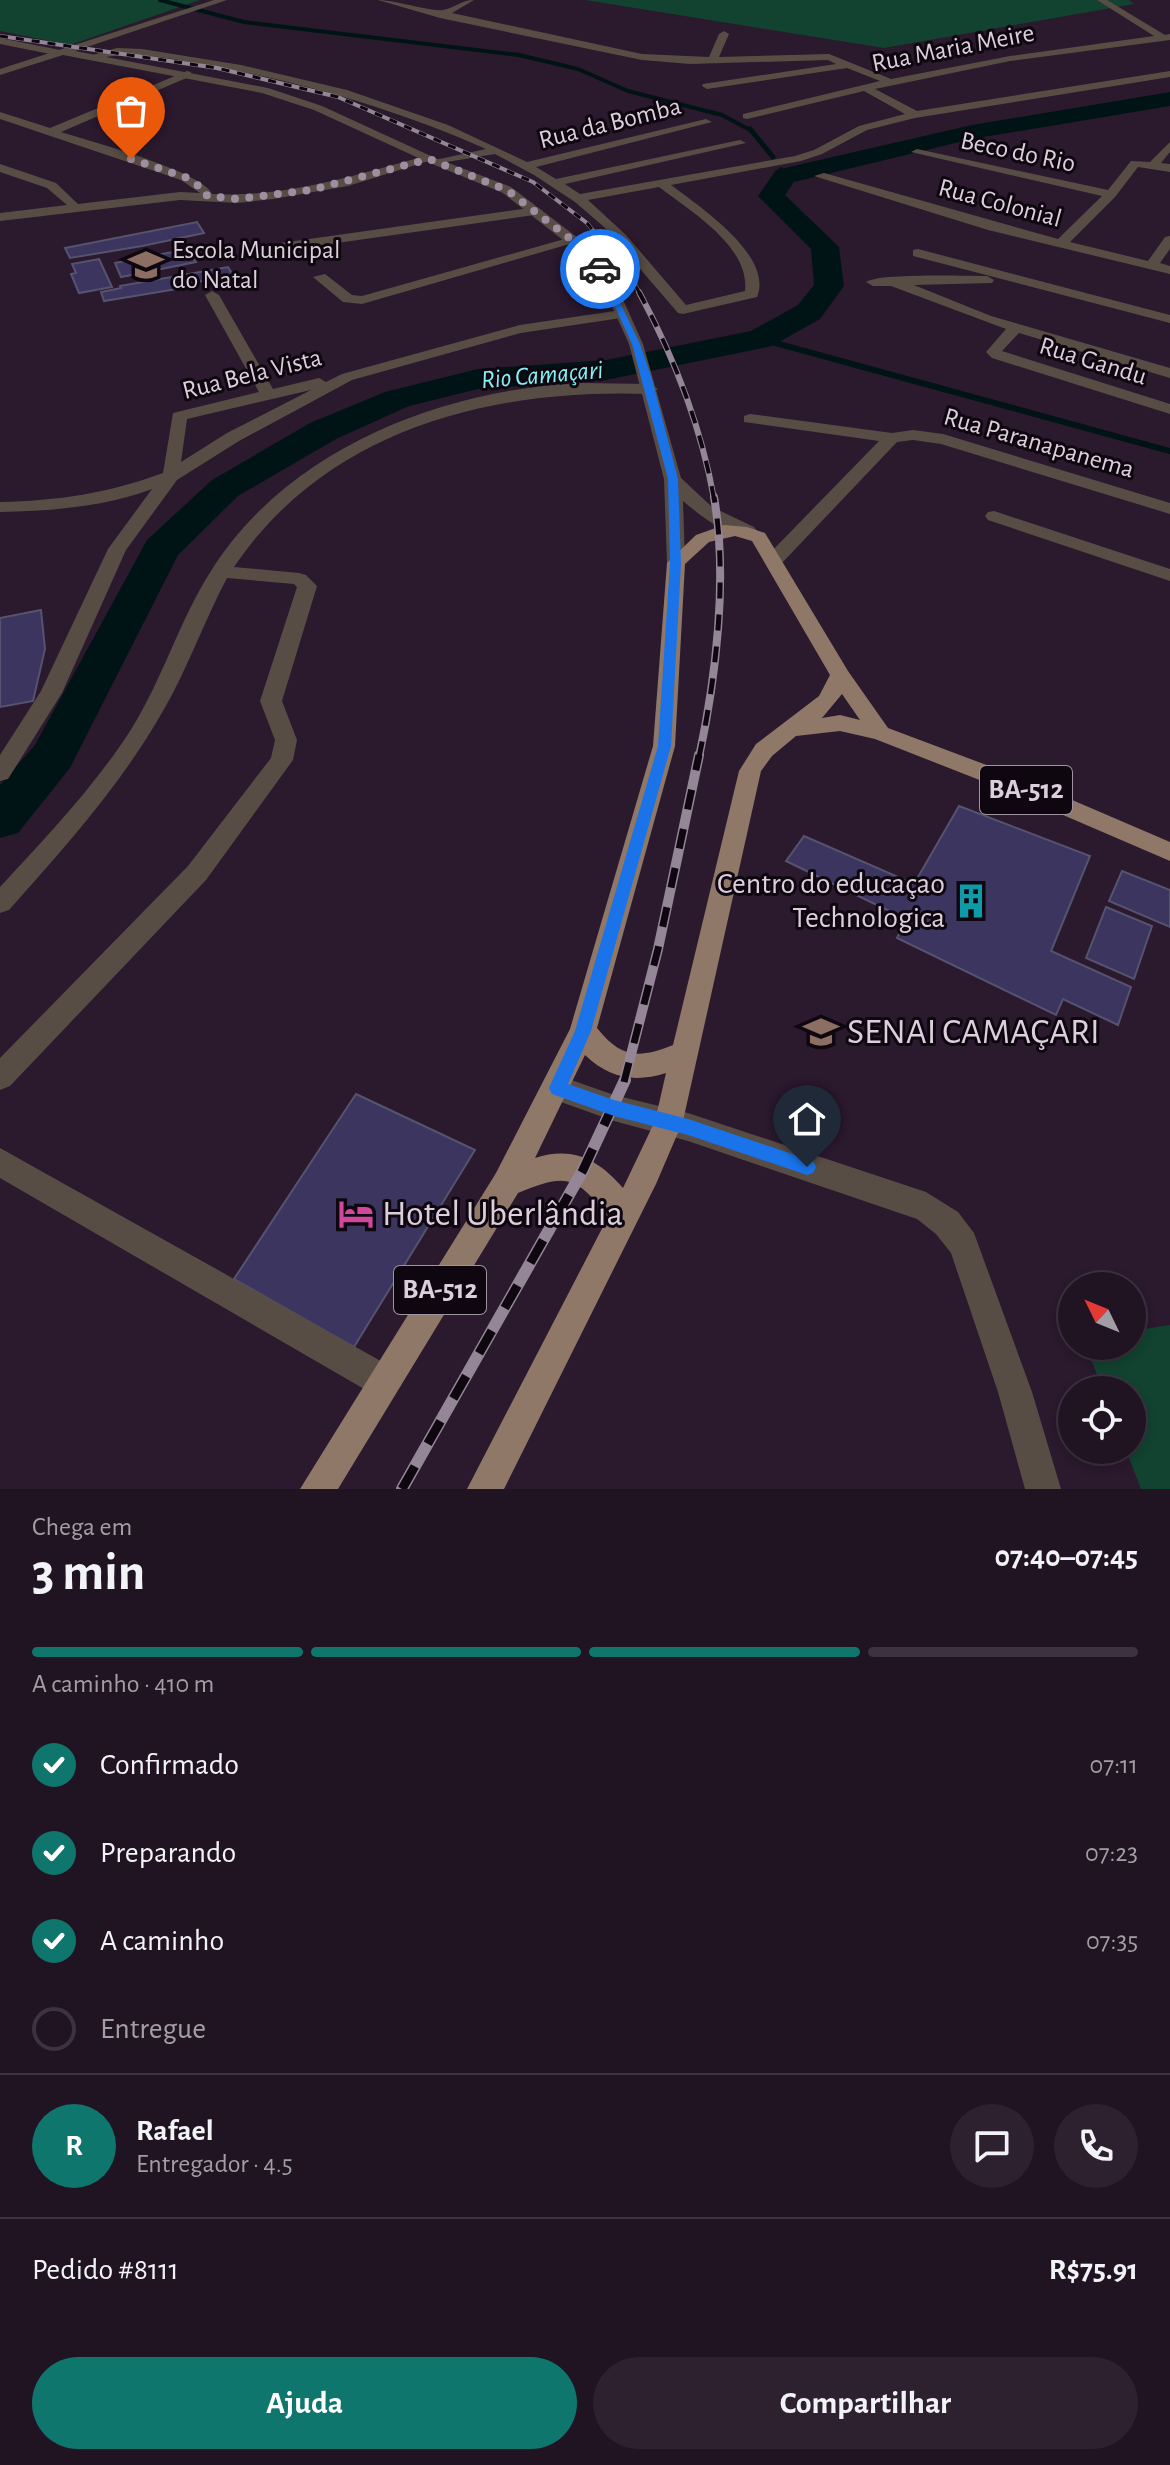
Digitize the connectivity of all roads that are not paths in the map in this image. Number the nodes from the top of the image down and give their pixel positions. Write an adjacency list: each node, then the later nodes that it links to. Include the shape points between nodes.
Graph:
1 (382, 0): 5 (street)
2 (470, 0): 6 (street)
3 (1101, 0): 8 (street)
4 (221, 1): 10 (street)
5 (398, 2): 6 (street)
6 (440, 15): 12 (street, via 642,57)
7 (724, 34): 12 (street)
8 (1168, 38): 17 (street, Rua Maria Meire)
9 (0, 41): 10 (street)
10 (62, 52): 11 (street); 14 (street)
11 (91, 57): 15 (street); 27 (street, via 125,49 309,82 422,119)
12 (712, 61): 13 (street, via 820,55)
13 (852, 64): 17 (street); 18 (street)
14 (0, 72)
15 (187, 74): 24 (street); 29 (street, via 291,98)
16 (1170, 74): 21 (street)
17 (890, 82): 19 (street, Rua Maria Meire)
18 (707, 86)
19 (865, 87): 21 (street); 22 (street, Rua Maria Meire)
20 (0, 115): 24 (street)
21 (915, 115): 36 (street, via 863,128 797,159)
22 (747, 116)
23 (706, 122): 31 (street, Rua da Bomba)
24 (51, 132): 38 (street, via 185,177)
25 (740, 143): 35 (street)
26 (1170, 145): 30 (street)
27 (495, 151): 29 (street); 31 (street)
28 (917, 152): 37 (street, Beco do Rio)
29 (434, 160): 38 (street, via 311,190 237,199); 41 (street, via 507,190)
30 (1146, 164): 33 (street); 37 (street, via 1135,163)
31 (524, 166): 35 (street)
32 (0, 168): 40 (street, via 55,186)
33 (1170, 168)
34 (820, 176): 45 (street, Rua Colonial)
35 (554, 183): 39 (street)
36 (661, 183): 39 (street); 39 (street, via 726,236 748,264 755,280 749,296 683,310 622,235)
37 (1111, 194): 45 (street)
38 (207, 196): 40 (street)
39 (578, 198)
40 (75, 208): 42 (street)
41 (537, 211): 44 (street); 46 (street)
42 (0, 217)
43 (1170, 240): 48 (street)
44 (573, 241): 50 (street, via 362,300 348,299); 55 (street, via 599,267)
45 (1061, 243): 48 (street, Rua Colonial)
46 (253, 251)
47 (918, 253): 51 (street)
48 (1151, 266): 49 (street, Rua Colonial)
49 (1170, 270)
50 (320, 277)
51 (1015, 279): 52 (street); 56 (street)
52 (891, 281): 53 (street); 57 (street)
53 (873, 282)
54 (212, 295): 61 (street)
55 (621, 314): 59 (street, via 520,329); 60 (street)
56 (1170, 319)
57 (1016, 328): 58 (street); 62 (street, Rua Gandu, via 994,350 1002,358)
58 (1170, 373)
59 (347, 377): 61 (street, Rua Bela Vista); 65 (street)
60 (649, 384): 66 (street); 72 (street, via 560,389 468,406 369,441 265,512)
61 (267, 393): 65 (street, Rua Bela Vista, via 179,416)
62 (1168, 404)
63 (750, 419): 64 (street, Rua Paranapanema)
64 (892, 438): 68 (street, Rua Paranapanema, via 943,439); 70 (street, via 796,537)
65 (171, 476): 67 (street, via 83,502); 77 (street, via 117,549 51,693)
66 (673, 479): 70 (street, via 704,512); 71 (street)
67 (0, 507)
68 (1170, 509)
69 (994, 516): 73 (street)
70 (762, 544): 71 (main road, via 719,531 689,545); 74 (main road)
71 (676, 563): 80 (main road, BA-512, via 664,746)
72 (220, 571): 79 (street, via 154,709 122,760); 82 (street, via 299,579 307,586 271,701 286,740 282,760 197,873)
73 (1170, 575)
74 (840, 675): 75 (main road, via 823,708); 76 (main road)
75 (794, 730): 76 (main road, via 840,723); 81 (main road, via 763,751 750,771)
76 (880, 733): 78 (main road, BA-512)
77 (0, 773)
78 (1170, 852)
79 (0, 903)
80 (583, 1031): 81 (main road, via 598,1052 629,1068 652,1068); 83 (main road, BA-512)
81 (683, 1054): 84 (main road)
82 (0, 1077)
83 (557, 1088): 84 (street); 86 (main road, BA-512)
84 (669, 1121): 87 (main road); 91 (street, via 926,1207 947,1223 963,1244)
85 (0, 1162): 88 (street)
86 (507, 1183): 87 (main road, via 552,1164 569,1165 606,1189); 88 (main road, BA-512)
87 (625, 1214): 90 (main road)
88 (383, 1381): 89 (main road, BA-512)
89 (318, 1489)
90 (485, 1489)
91 (1043, 1489)

